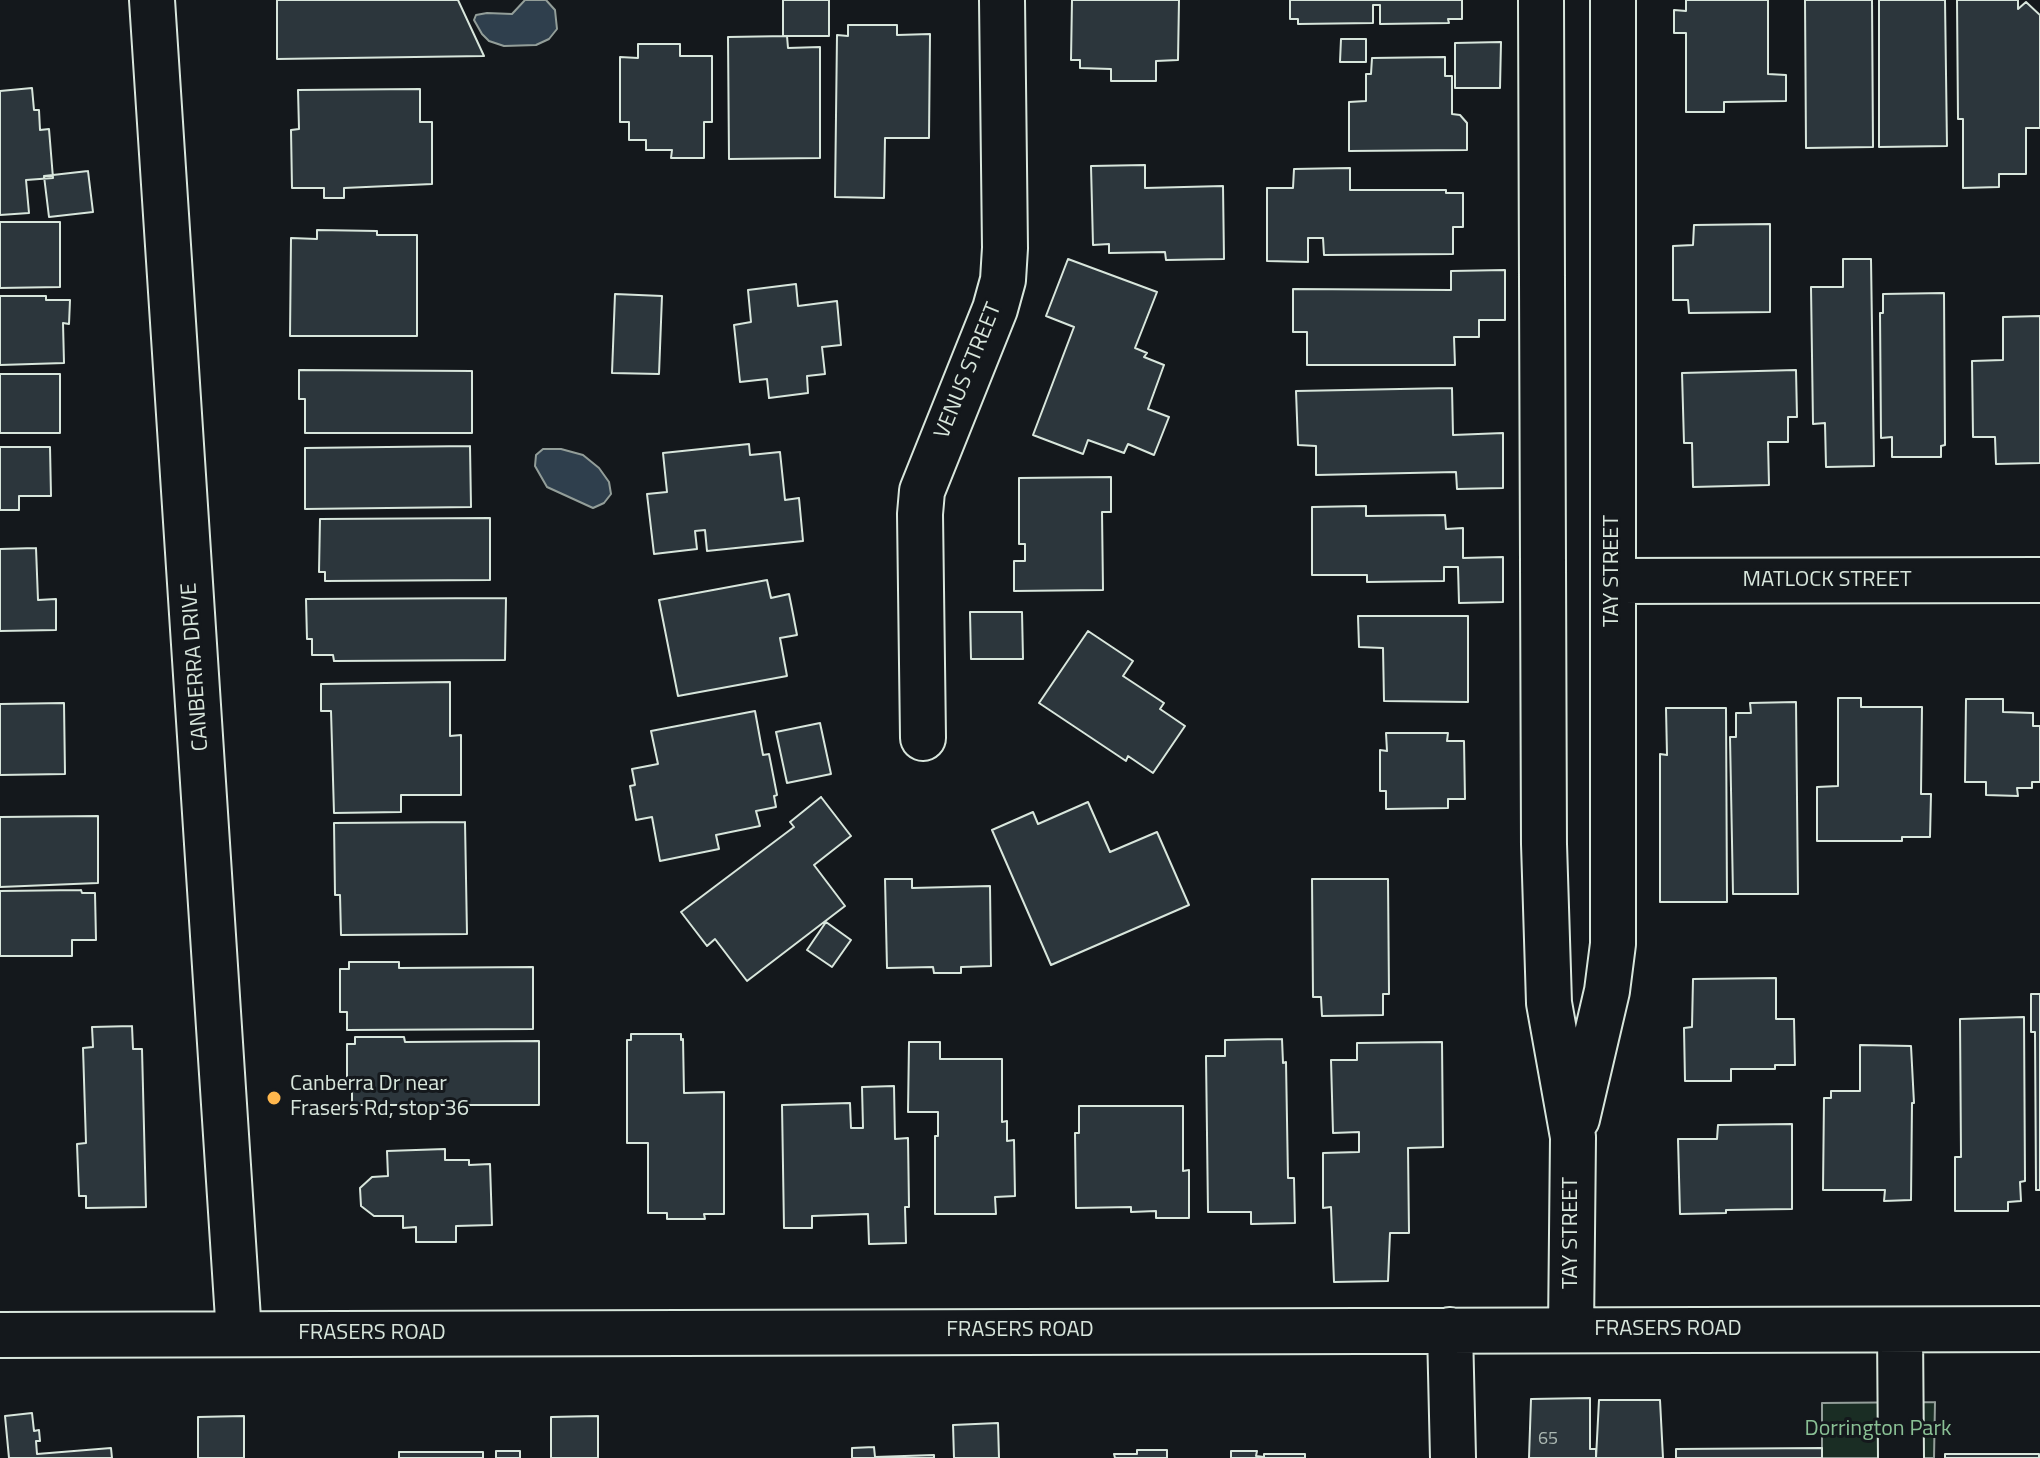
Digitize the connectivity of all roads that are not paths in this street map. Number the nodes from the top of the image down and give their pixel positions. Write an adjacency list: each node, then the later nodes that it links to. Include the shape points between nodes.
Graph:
1 (152, 0): 13 (street, CANBERRA DRIVE)
2 (1002, 0): 7 (street, VENUS STREET, via 1003,280 922,491)
3 (1541, 0): 8 (street, TAY STREET, via 1548,972)
4 (1613, 0): 6 (street, TAY STREET)
5 (2040, 580): 6 (street, MATLOCK STREET)
6 (1613, 581): 8 (street, TAY STREET, via 1613,958)
7 (923, 738)
8 (1573, 1137): 11 (street, TAY STREET)
9 (2040, 1329): 12 (street, FRASERS ROAD)
10 (1450, 1330): 11 (street, FRASERS ROAD); 13 (street, FRASERS ROAD); 15 (street)
11 (1571, 1330): 12 (street, FRASERS ROAD)
12 (1900, 1330): 16 (street)
13 (239, 1334): 14 (street, FRASERS ROAD)
14 (0, 1335)
15 (1453, 1458)
16 (1901, 1458)

